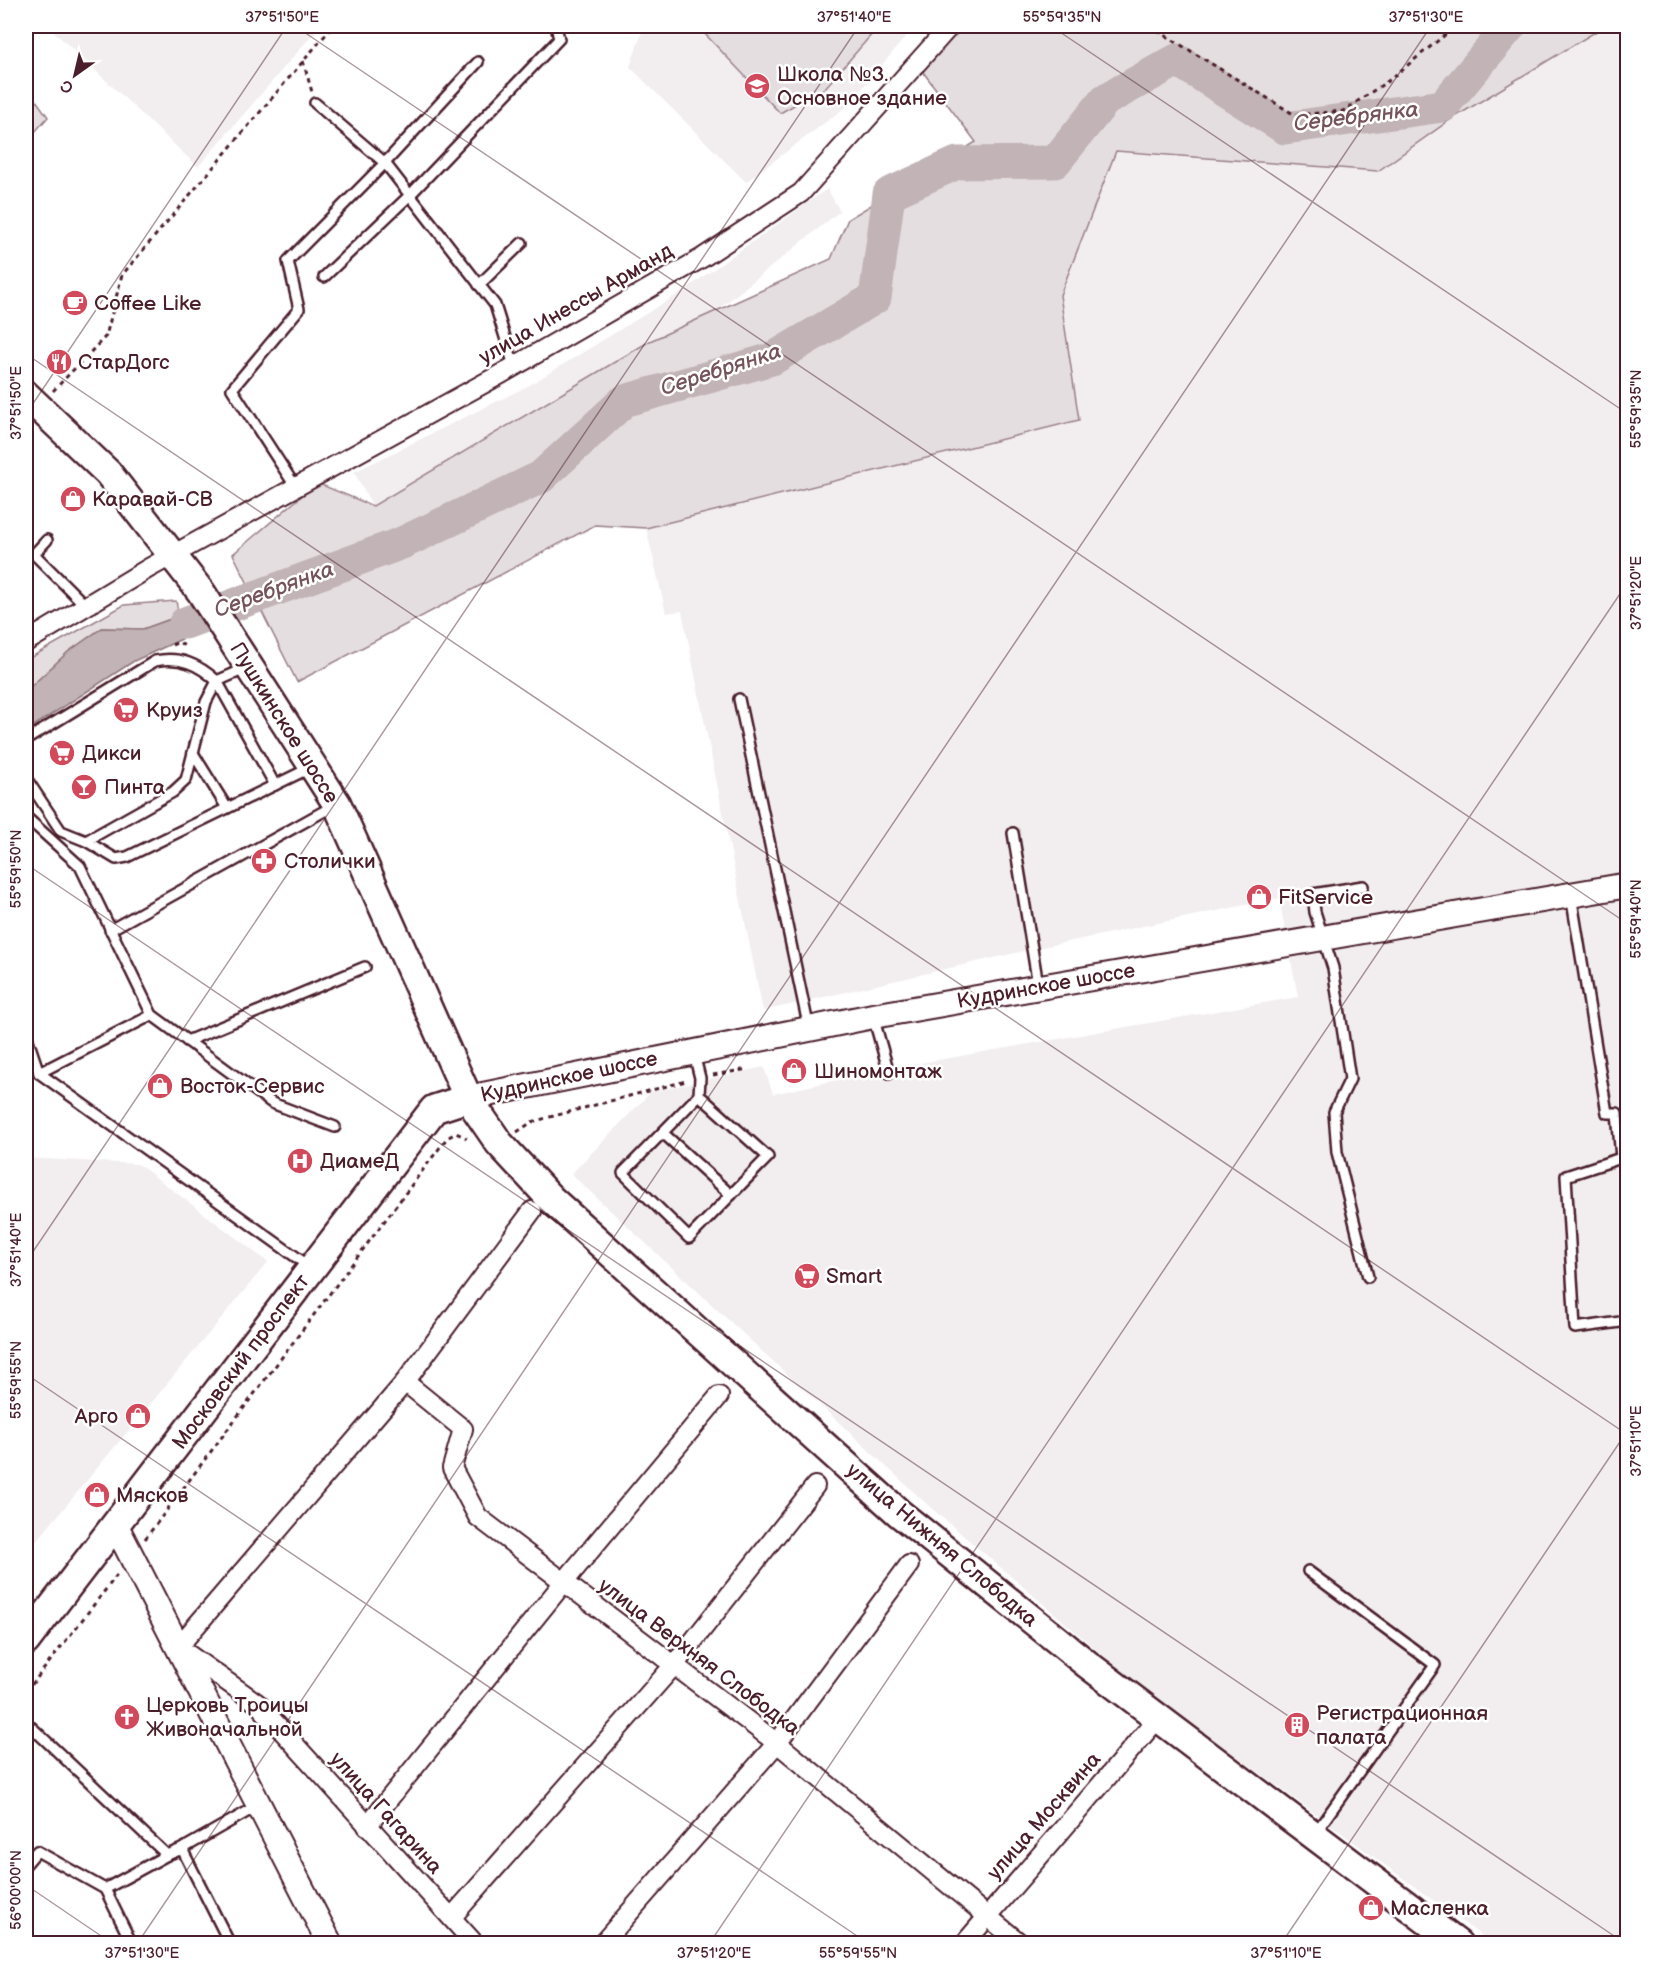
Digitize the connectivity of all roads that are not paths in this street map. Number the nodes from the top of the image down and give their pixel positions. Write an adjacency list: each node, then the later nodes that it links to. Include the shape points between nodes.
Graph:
1 (556, 26): 6 (lane, via 559,39)
2 (950, 26): 10 (street, улица Инессы Арманд, via 801,193 702,258)
3 (478, 62): 5 (lane)
4 (315, 103): 5 (lane)
5 (385, 163): 6 (lane); 12 (lane, via 288,261 299,309 232,390)
6 (410, 195): 8 (lane); 9 (lane)
7 (522, 243): 9 (lane)
8 (324, 277)
9 (479, 285): 10 (lane, via 495,305)
10 (514, 366): 12 (street, улица Инессы Арманд)
11 (32, 401): 14 (main road, Пушкинское шоссе, via 108,473)
12 (295, 486): 14 (street, улица Инессы Арманд)
13 (47, 540): 15 (lane, via 34,554)
14 (172, 555): 15 (street, улица Инессы Арманд); 17 (main road, Пушкинское шоссе)
15 (86, 606): 16 (street, улица Инессы Арманд)
16 (29, 635)
17 (249, 667): 18 (lane); 22 (main road, Пушкинское шоссе)
18 (217, 681): 20 (lane, via 187,661 172,657 155,661); 21 (lane, via 206,702); 24 (lane)
19 (739, 699): 39 (lane)
20 (26, 740)
21 (193, 753): 26 (lane); 29 (lane, via 186,780 180,787)
22 (313, 767): 24 (lane); 25 (main road, Пушкинское шоссе)
23 (26, 778): 29 (lane, via 55,825 67,835)
24 (275, 785): 26 (lane)
25 (337, 804): 33 (lane); 46 (main road, Пушкинское шоссе)
26 (227, 808): 29 (lane, via 121,859 109,857)
27 (26, 817): 33 (lane, via 80,866)
28 (1013, 832): 36 (lane)
29 (86, 841)
30 (1628, 885): 32 (street, Кудринское шоссе)
31 (1363, 886): 34 (lane, via 1313,894)
32 (1571, 895): 34 (street, Кудринское шоссе); 49 (lane, via 1607,1113 1617,1113)
33 (110, 930): 37 (lane)
34 (1325, 938): 36 (street, Кудринское шоссе); 53 (lane, via 1338,993 1350,1079 1334,1112 1337,1152)
35 (365, 967): 41 (lane)
36 (1039, 987): 38 (street, Кудринское шоссе)
37 (152, 1015): 41 (lane); 43 (lane)
38 (873, 1016): 39 (street, Кудринское шоссе); 44 (lane)
39 (809, 1029): 42 (street, Кудринское шоссе)
40 (26, 1034): 43 (lane)
41 (187, 1041): 47 (lane, via 272,1103)
42 (693, 1051): 45 (lane, via 700,1078); 46 (street, Кудринское шоссе)
43 (39, 1072): 52 (lane)
44 (889, 1073)
45 (699, 1095): 48 (lane); 50 (lane, via 768,1157)
46 (468, 1098): 52 (main road, Московский проспект, via 434,1109); 65 (main road, улица Нижняя Слободка, via 499,1143 551,1199 899,1513)
47 (334, 1127)
48 (663, 1133): 50 (lane); 50 (lane, via 623,1173 689,1238)
49 (1624, 1159): 54 (lane, via 1566,1176 1575,1328)
50 (731, 1195)
51 (532, 1211): 55 (street)
52 (312, 1269): 58 (main road, Московский проспект)
53 (1368, 1277)
54 (1628, 1321)
55 (405, 1382): 61 (street, улица Верхняя Слободка, via 463,1429 452,1468 478,1517); 63 (street)
56 (719, 1396): 61 (street)
57 (815, 1486): 64 (street)
58 (116, 1526): 62 (main road, Московский проспект); 63 (street)
59 (909, 1565): 67 (street)
60 (1308, 1571): 70 (lane, via 1435,1665)
61 (564, 1582): 64 (street, улица Верхняя Слободка); 69 (street)
62 (26, 1641)
63 (178, 1647): 68 (street); 69 (street, улица Гагарина, via 257,1703)
64 (675, 1664): 67 (street, улица Верхняя Слободка); 76 (street)
65 (1159, 1717): 70 (main road, улица Нижняя Слободка); 75 (street, улица Москвина)
66 (26, 1722): 72 (lane)
67 (777, 1743): 75 (street, улица Верхняя Слободка); 81 (street)
68 (259, 1805): 71 (lane); 79 (street)
69 (367, 1826): 76 (street, улица Гагарина)
70 (1314, 1834): 84 (main road, улица Нижняя Слободка)
71 (182, 1849): 72 (lane); 78 (lane)
72 (167, 1855): 74 (lane)
73 (26, 1864): 74 (lane, via 37,1851)
74 (105, 1889): 77 (lane)
75 (988, 1916): 82 (street, улица Москвина); 83 (street, улица Верхняя Слободка)
76 (452, 1917): 80 (street, улица Гагарина)
77 (132, 1944)
78 (230, 1944)
79 (330, 1944)
80 (475, 1944)
81 (602, 1944)
82 (964, 1944)
83 (1022, 1944)
84 (1458, 1944)

